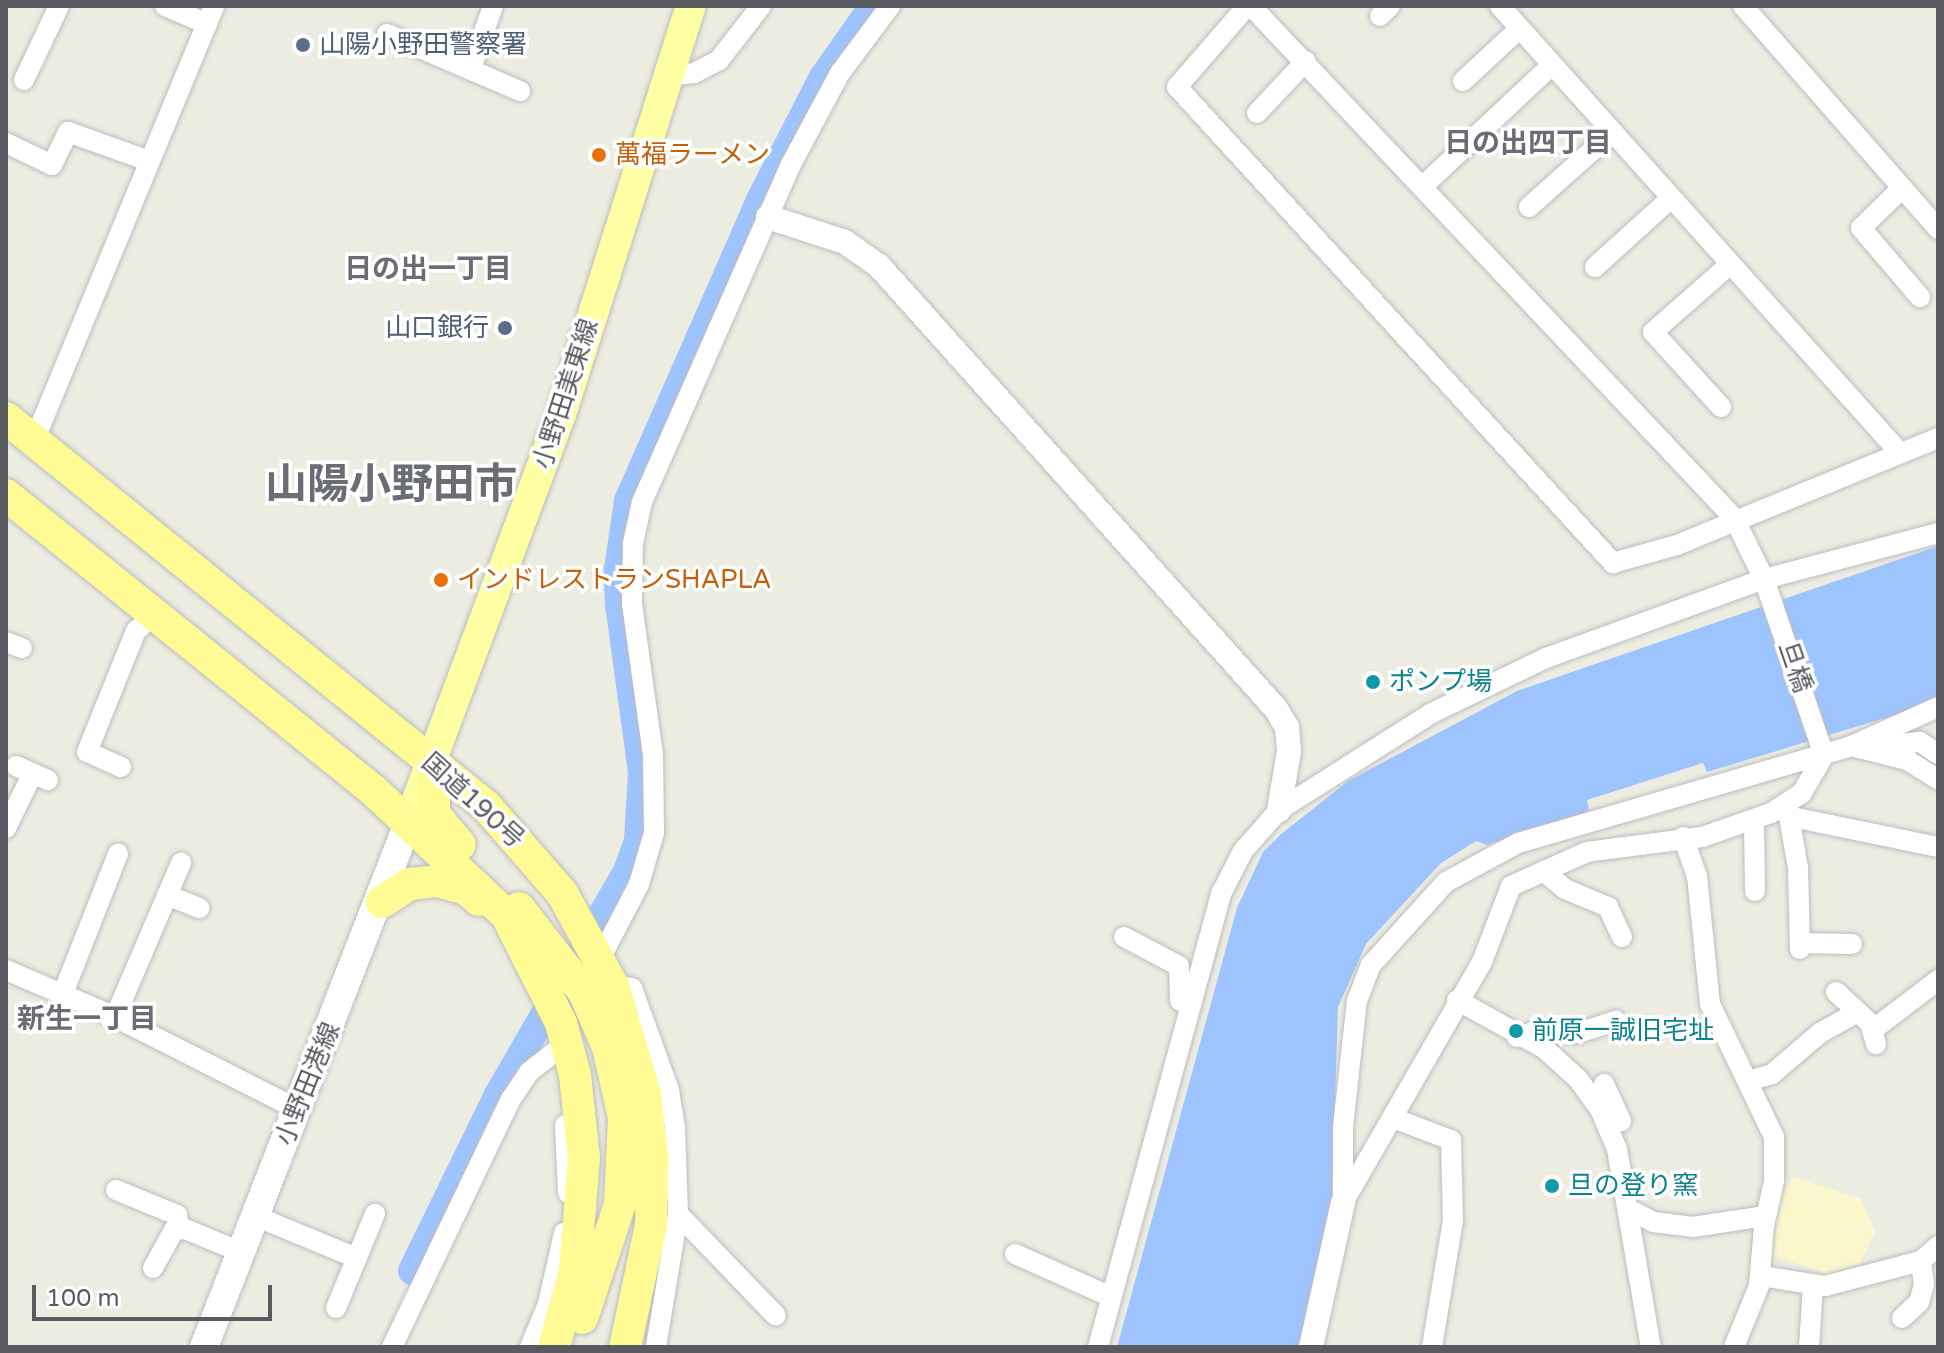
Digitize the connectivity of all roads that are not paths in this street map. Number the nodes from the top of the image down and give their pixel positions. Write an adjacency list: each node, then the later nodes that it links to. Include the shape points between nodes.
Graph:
1 (59, 6): 17 (street)
2 (165, 6): 10 (street)
3 (493, 6): 15 (street)
4 (691, 6): 16 (main road, 小野田美東線)
5 (761, 6): 16 (street, via 719,60 694,73)
6 (890, 6): 28 (street, via 840,73)
7 (1249, 6): 13 (street, 旦橋); 39 (street, via 1177,87 1613,563 1677,545)
8 (1743, 6): 25 (street)
9 (1502, 7): 11 (street)
10 (211, 15): 23 (street)
11 (1519, 29): 14 (street); 18 (street)
12 (387, 34): 15 (street)
13 (1306, 61): 20 (street); 24 (street, 旦橋)
14 (1551, 66): 21 (street); 24 (street)
15 (471, 69): 19 (street)
16 (667, 76): 47 (main road, 小野田美東線, via 561,415)
17 (24, 80)
18 (1463, 81)
19 (520, 91)
20 (1257, 113)
21 (1611, 134): 26 (street); 27 (street)
22 (6, 143): 23 (street, via 52,165 68,132)
23 (149, 161): 36 (street)
24 (1422, 187): 39 (street, 旦橋)
25 (1902, 188): 29 (street); 32 (street, via 1861,228)
26 (1669, 200): 30 (street); 31 (street)
27 (1529, 207)
28 (768, 217): 51 (street, via 845,242 879,266 1276,709 1287,727 1289,751); 68 (street, via 642,502 633,543 632,604 653,755 654,833 639,884)
29 (1938, 229)
30 (1728, 266): 33 (street, via 1653,332); 37 (street)
31 (1595, 267)
32 (1920, 297)
33 (1721, 407)
34 (6, 418): 36 (highway, 国道190号)
35 (1938, 438): 37 (street)
36 (34, 441): 47 (highway, 国道190号)
37 (1899, 452): 39 (street)
38 (8, 503): 42 (highway)
39 (1734, 518): 41 (street, 旦橋)
40 (1938, 533): 41 (street)
41 (1766, 584): 45 (street, 旦橋); 51 (street, via 1480,687 1341,766)
42 (154, 614): 48 (street, via 136,631 87,752); 54 (highway)
43 (1938, 707): 44 (street)
44 (1851, 746): 45 (street); 46 (street, via 1920,742); 50 (street, via 1907,760)
45 (1823, 750): 52 (street); 87 (street, via 1518,843 1446,882 1371,965 1357,1001 1343,1127)
46 (1938, 754)
47 (434, 764): 54 (main road, 小野田美東線); 68 (highway, 国道190号, via 507,826); 70 (highway, via 430,796 438,821)
48 (121, 767)
49 (32, 773): 55 (street)
50 (1938, 779)
51 (1279, 810): 78 (street, via 1243,851 1222,892)
52 (1790, 811): 53 (street); 57 (street); 67 (street, via 1800,946)
53 (1754, 820): 56 (street, via 1727,831); 61 (street)
54 (409, 821): 63 (main road, 小野田港線); 70 (highway, via 507,916)
55 (6, 828)
56 (1683, 837): 60 (street, via 1587,852); 81 (street, via 1697,876 1710,1004)
57 (1938, 847)
58 (118, 854): 73 (street)
59 (181, 863): 62 (street)
60 (1543, 871): 66 (street, via 1565,889 1608,907); 74 (street, via 1511,886 1482,962)
61 (1755, 891)
62 (167, 895): 64 (street); 76 (street)
63 (382, 902): 70 (highway, via 421,883 466,889); 83 (main road, 小野田港線)
64 (199, 908)
65 (1124, 937): 78 (street, via 1179,966)
66 (1622, 937)
67 (1852, 944)
68 (595, 963): 70 (highway); 90 (street, via 632,988 669,1090); 111 (highway, via 625,1144 612,1234); 112 (highway, 国道190号, via 638,1058 652,1157 647,1263)
69 (6, 970): 73 (street)
70 (549, 976): 80 (highway)
71 (1938, 980): 75 (street, via 1875,1036)
72 (1836, 992): 75 (street)
73 (62, 996): 76 (street)
74 (1457, 1000): 79 (street); 84 (street)
75 (1856, 1013): 81 (street, via 1820,1033 1772,1074)
76 (115, 1017): 83 (street)
77 (1616, 1021): 79 (street, via 1578,1033 1537,1031)
78 (1183, 1025): 103 (street)
79 (1517, 1037): 85 (street, via 1545,1049 1589,1091)
80 (561, 1038): 108 (street, via 511,1099); 109 (street, via 567,1150 564,1240 548,1304); 110 (highway, via 581,1130 584,1199 575,1271)
81 (1748, 1081): 92 (street, via 1774,1137 1774,1181)
82 (1604, 1084): 85 (street, via 1626,1132)
83 (297, 1109): 91 (main road, 小野田港線)
84 (1393, 1118): 87 (street); 116 (street, via 1451,1140 1453,1220)
85 (1619, 1158): 88 (street)
86 (116, 1190): 93 (street, via 177,1215)
87 (1343, 1203): 115 (street)
88 (1628, 1209): 92 (street, via 1653,1222 1693,1227 1759,1217); 117 (street)
89 (375, 1214): 97 (street)
90 (678, 1214): 105 (street); 113 (street)
91 (255, 1216): 95 (main road, 小野田港線); 97 (street)
92 (1764, 1226): 100 (street)
93 (179, 1229): 95 (street); 99 (street, via 168,1235)
94 (1938, 1246): 98 (street)
95 (241, 1252): 107 (main road, 小野田港線)
96 (1015, 1254): 103 (street)
97 (357, 1258): 104 (street)
98 (1921, 1261): 101 (street); 102 (street)
99 (153, 1268)
100 (1761, 1276): 101 (street); 118 (street)
101 (1813, 1285): 119 (street)
102 (1931, 1288): 106 (street)
103 (1111, 1297): 114 (street)
104 (336, 1308)
105 (776, 1316)
106 (1902, 1318)
107 (204, 1347)
108 (392, 1347)
109 (530, 1347)
110 (554, 1347)
111 (571, 1347)
112 (625, 1347)
113 (656, 1347)
114 (1098, 1347)
115 (1311, 1347)
116 (1432, 1347)
117 (1651, 1347)
118 (1734, 1347)
119 (1809, 1347)

